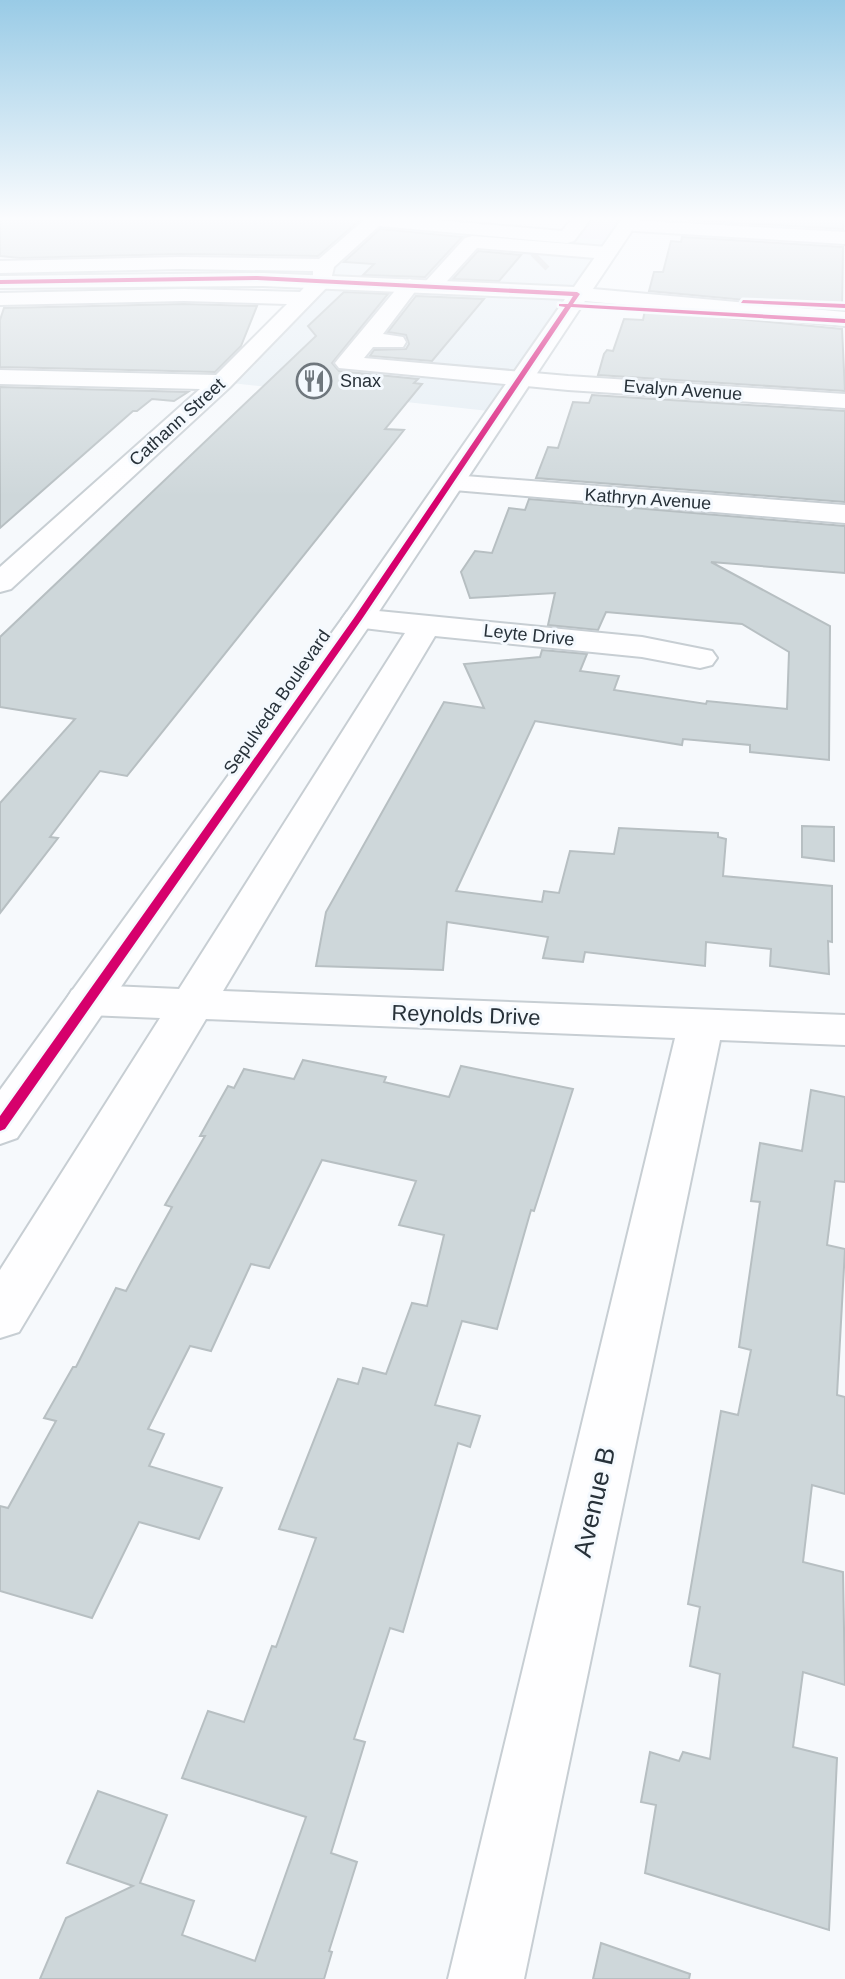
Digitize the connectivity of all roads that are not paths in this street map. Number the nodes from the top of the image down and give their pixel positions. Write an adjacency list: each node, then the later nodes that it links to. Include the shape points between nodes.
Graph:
1 (288, 312): 12 (street, Cathann Street)
2 (396, 312): 6 (street)
3 (565, 312): 9 (street, Sepulveda Boulevard)
4 (772, 312): 5 (street)
5 (845, 319)
6 (367, 340): 7 (street); 11 (street, Evalyn Avenue, via 347,363)
7 (411, 344)
8 (512, 348): 9 (street)
9 (540, 350): 11 (street, Sepulveda Boulevard)
10 (0, 377): 12 (street)
11 (520, 379): 13 (street, Evalyn Avenue); 14 (street, Sepulveda Boulevard)
12 (222, 382): 16 (street, Cathann Street)
13 (845, 401)
14 (452, 483): 15 (street, Kathryn Avenue); 17 (street, Sepulveda Boulevard)
15 (845, 514)
16 (0, 583)
17 (358, 619): 18 (street, Leyte Drive); 20 (street, Sepulveda Boulevard)
18 (426, 625): 19 (street, Leyte Drive); 21 (street)
19 (700, 658)
20 (88, 1000): 21 (street, Reynolds Drive); 24 (street, Sepulveda Boulevard)
21 (190, 1004): 22 (street, Reynolds Drive); 25 (street)
22 (701, 1024): 23 (street, Reynolds Drive); 26 (street, Avenue B)
23 (845, 1030)
24 (0, 1126)
25 (0, 1316)
26 (486, 1979)

